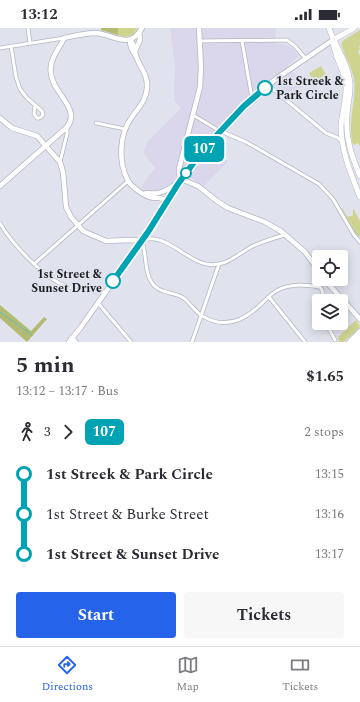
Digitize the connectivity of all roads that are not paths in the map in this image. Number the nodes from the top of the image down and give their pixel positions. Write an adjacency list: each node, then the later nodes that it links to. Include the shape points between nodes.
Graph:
1 (28, 28): 13 (street)
2 (199, 28): 11 (street)
3 (329, 28): 10 (main road)
4 (354, 28): 10 (main road)
5 (140, 30): 9 (street, via 136,37); 16 (street, via 140,40)
6 (97, 31): 7 (street); 8 (street)
7 (64, 38): 13 (street); 24 (street, via 53,58 51,72 55,86 69,107 70,120)
8 (120, 40): 9 (street); 16 (street)
9 (130, 40): 16 (street)
10 (333, 40): 17 (street); 26 (main road, via 333,47 346,83); 32 (main road, via 350,79 347,133 351,155)
11 (200, 41): 12 (street); 21 (street, via 201,77)
12 (242, 41): 17 (street, via 287,40); 19 (street)
13 (30, 43): 14 (street)
14 (11, 46): 15 (street); 20 (street, via 17,83 22,94)
15 (0, 48)
16 (134, 50): 25 (street, via 146,77 146,95)
17 (305, 58): 18 (street)
18 (268, 85): 19 (street); 28 (street)
19 (252, 98): 27 (street)
20 (35, 105)
21 (193, 115): 27 (street); 33 (street, via 179,169)
22 (0, 118): 30 (street, via 12,128 37,136)
23 (96, 123): 25 (street)
24 (67, 128): 30 (street); 31 (street)
25 (125, 128): 34 (street, via 122,154)
26 (342, 130): 28 (street); 29 (main road)
27 (220, 131): 33 (street); 43 (street, via 246,142 319,184)
28 (332, 136): 29 (street)
29 (342, 142): 37 (main road)
30 (46, 146): 31 (street); 35 (street)
31 (60, 162): 40 (street, via 66,207)
32 (360, 176)
33 (181, 179): 36 (street, via 162,192); 38 (street); 41 (street, via 198,186 228,208 265,222)
34 (128, 181): 36 (street); 40 (street)
35 (0, 186)
36 (142, 193): 38 (street)
37 (360, 197)
38 (167, 202): 42 (street)
39 (0, 223): 45 (street)
40 (77, 225): 42 (street, via 106,242); 45 (street)
41 (285, 235): 44 (street); 46 (street, via 260,243 234,259)
42 (142, 241): 46 (street, via 148,238 162,242 200,262); 49 (street); 53 (street, via 148,276 154,286 181,296)
43 (360, 242)
44 (312, 262)
45 (34, 264): 49 (street, via 67,287)
46 (219, 264): 53 (street)
47 (331, 286): 54 (street)
48 (320, 287): 50 (street); 51 (street, via 293,285)
49 (106, 292): 52 (street)
50 (322, 294)
51 (269, 297): 53 (street, via 250,314 235,322 221,322); 62 (street)
52 (98, 303): 59 (street); 60 (street)
53 (201, 316): 61 (street)
54 (360, 320)
55 (329, 330): 58 (street)
56 (360, 332): 63 (highway)
57 (360, 339): 64 (highway)
58 (334, 340)
59 (72, 341)
60 (132, 342)
61 (192, 342)
62 (305, 342)
63 (350, 342)
64 (357, 342)

